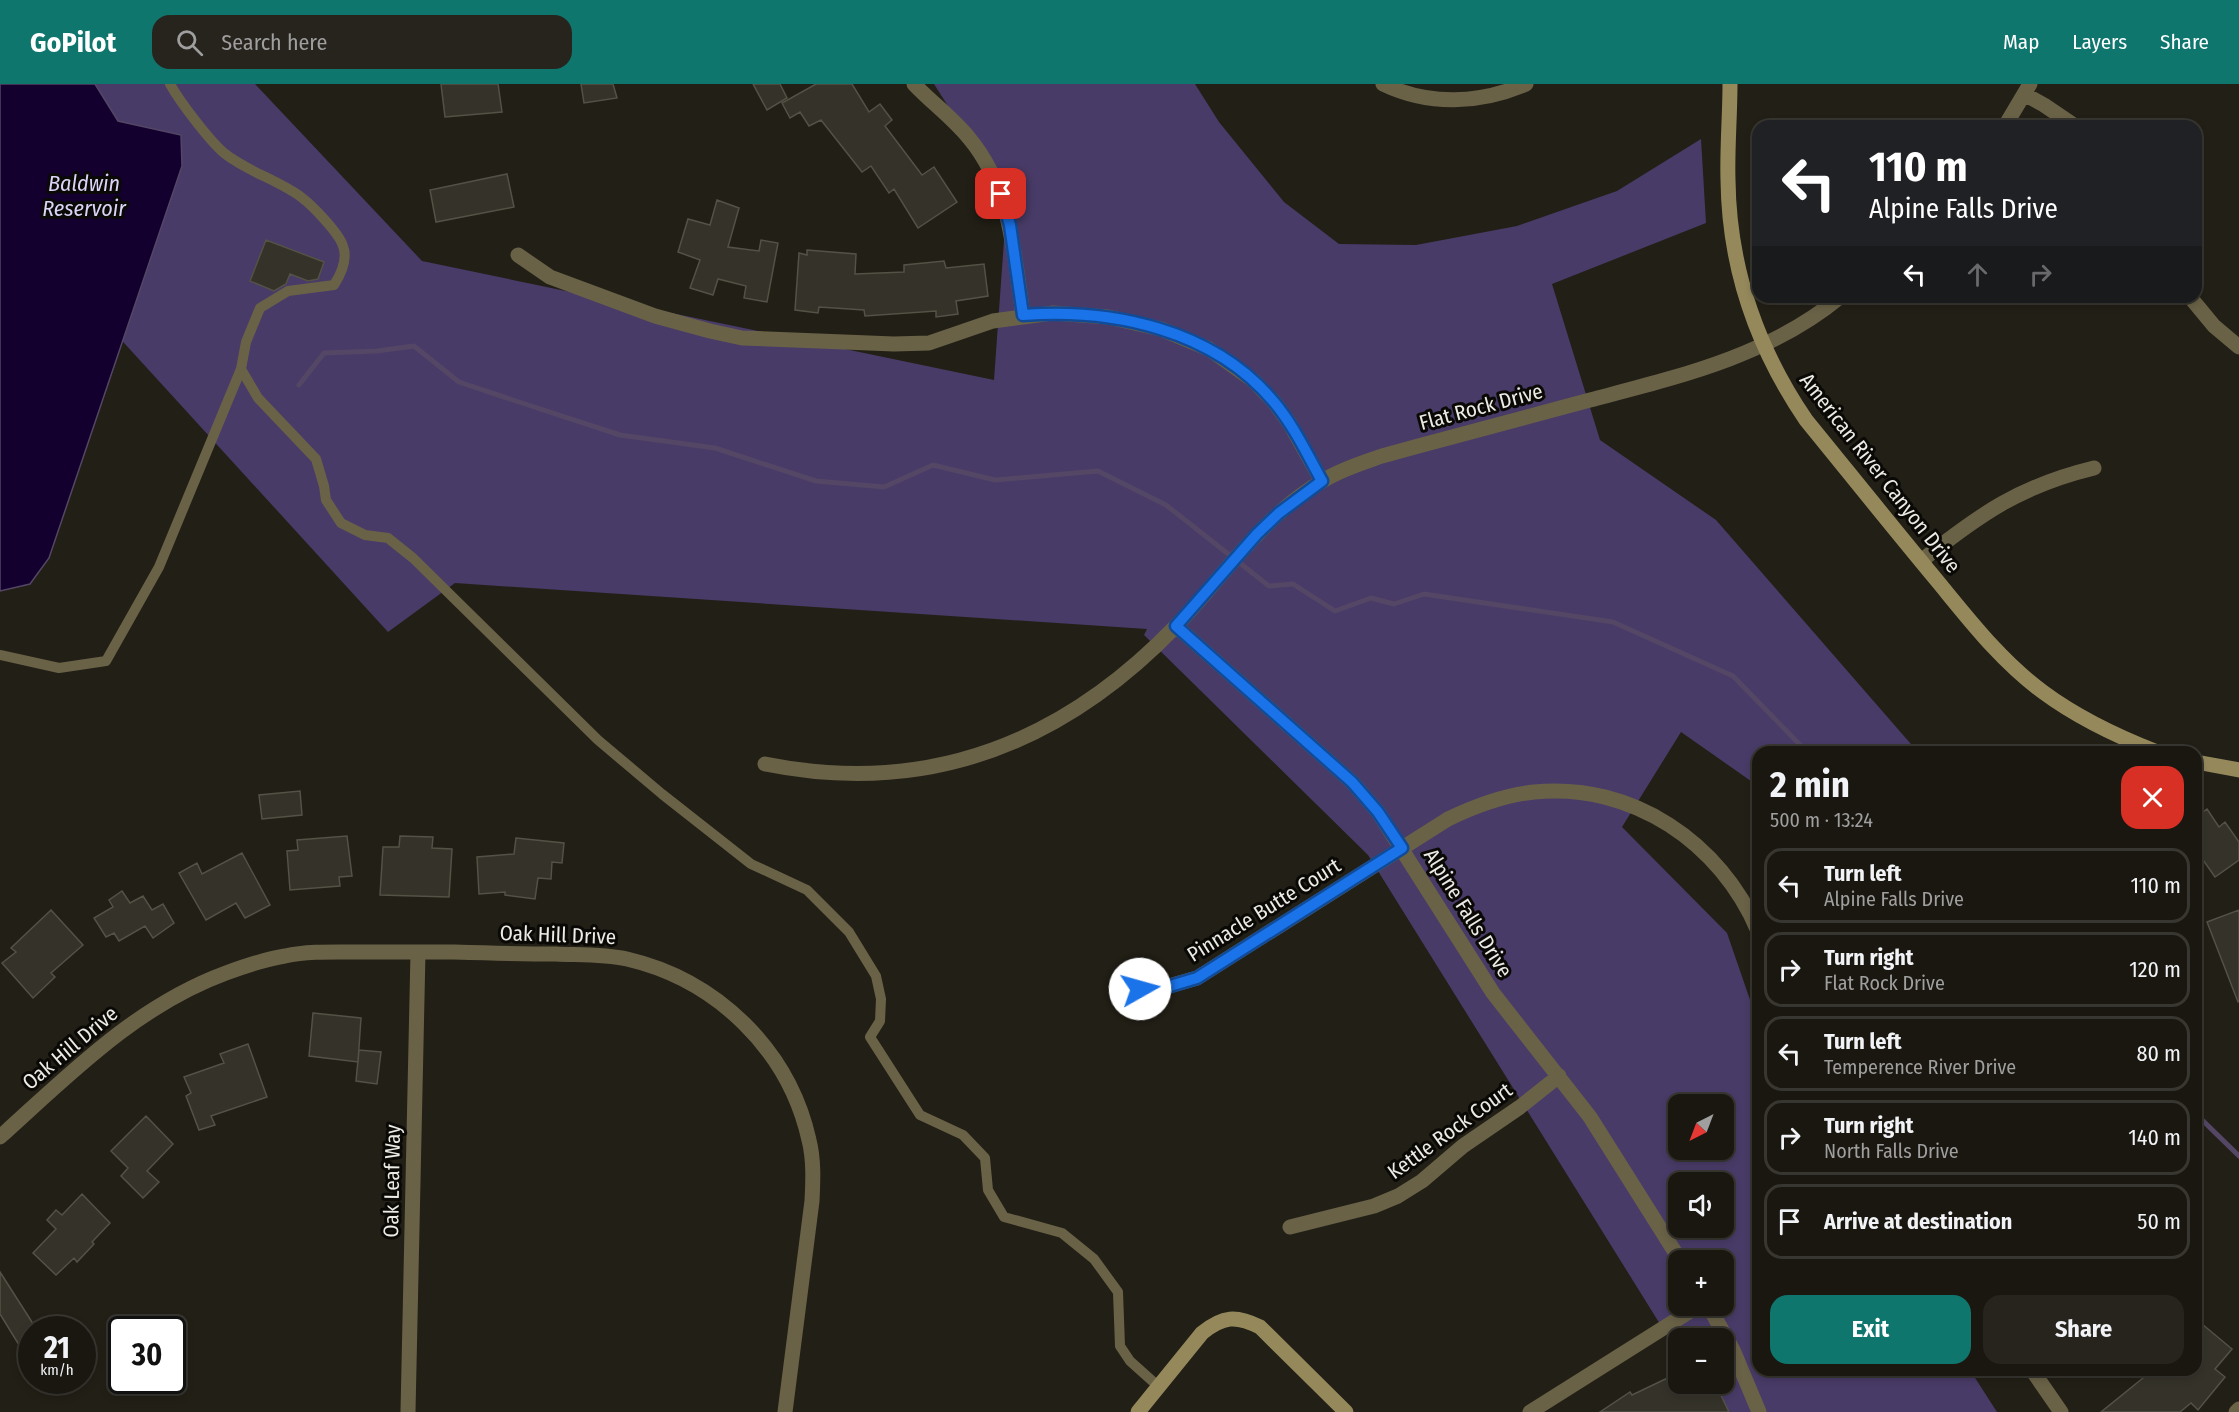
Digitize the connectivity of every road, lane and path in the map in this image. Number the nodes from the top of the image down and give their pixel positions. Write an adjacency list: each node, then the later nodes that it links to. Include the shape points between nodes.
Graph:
1 (170, 84): 15 (lane, via 223,152 300,197 327,222 344,246 343,272 334,285 288,291 260,308 246,342)
2 (914, 84): 12 (street, via 952,118 988,165 1010,225)
3 (1383, 84): 4 (street, via 1424,98 1458,100 1492,96)
4 (1526, 84)
5 (1730, 84): 14 (street, American River Canyon Drive, via 1730,222 1744,292)
6 (2027, 89): 7 (street); 8 (street)
7 (2009, 120)
8 (2066, 120)
9 (518, 255): 12 (street, via 561,281 655,315 742,338 929,343)
10 (1833, 303): 14 (street, Flat Rock Drive, via 1796,329)
11 (2195, 303): 13 (street, via 2214,326)
12 (1023, 315): 17 (street, via 1108,317 1161,329 1209,349 1254,381 1274,402)
13 (2237, 342)
14 (1763, 345): 17 (street, Flat Rock Drive, via 1684,375 1382,456 1345,468); 18 (street, American River Canyon Drive, via 1806,420)
15 (241, 369): 20 (lane, via 159,567 106,661 59,668); 36 (lane, via 258,398 316,459 326,501 341,523 365,535 388,538 413,558 598,740 751,864 807,891 849,932 876,976 881,999 880,1021 870,1037 920,1116 963,1135 985,1158 988,1190 1004,1217 1062,1233 1094,1259 1118,1292 1120,1346)
16 (2094, 468): 18 (street, via 2040,484 1994,507)
17 (1322, 481): 19 (street, Flat Rock Drive, via 1279,513)
18 (1921, 561): 21 (street, American River Canyon Drive, via 1989,644 2042,692 2078,715)
19 (1176, 626): 23 (street, Flat Rock Drive, via 1091,700 1037,732 997,749 914,770 864,774); 25 (street, Alpine Falls Drive, via 1352,782)
20 (0, 654)
21 (2143, 746)
22 (2202, 763): 24 (street)
23 (765, 764)
24 (2239, 770)
25 (1402, 848): 26 (street, Pinnacle Butte Court, via 1448,819 1504,797 1557,791 1609,798 1659,817 1687,836 1729,879); 28 (street, Pinnacle Butte Court, via 1197,978); 29 (street, Alpine Falls Drive, via 1493,993)
26 (1752, 919)
27 (418, 952): 30 (street, Oak Hill Drive, via 287,955 254,963 182,992 120,1031); 37 (street, Oak Leaf Way); 38 (street, Oak Hill Drive, via 586,955 625,958 653,966 712,995 737,1016 780,1066 803,1117 813,1173)
28 (1140, 989)
29 (1559, 1076): 31 (street, Kettle Rock Court, via 1398,1196); 32 (street, Alpine Falls Drive, via 1590,1117)
30 (0, 1137)
31 (1290, 1227)
32 (1674, 1250)
33 (1683, 1316): 41 (street)
34 (1714, 1316): 42 (street)
35 (2036, 1376): 43 (street)
36 (1154, 1393): 39 (street); 40 (street, via 1202,1333 1214,1323 1236,1318 1260,1327)
37 (408, 1412)
38 (785, 1412)
39 (1138, 1412)
40 (1346, 1412)
41 (1530, 1412)
42 (1759, 1412)
43 (2061, 1412)

